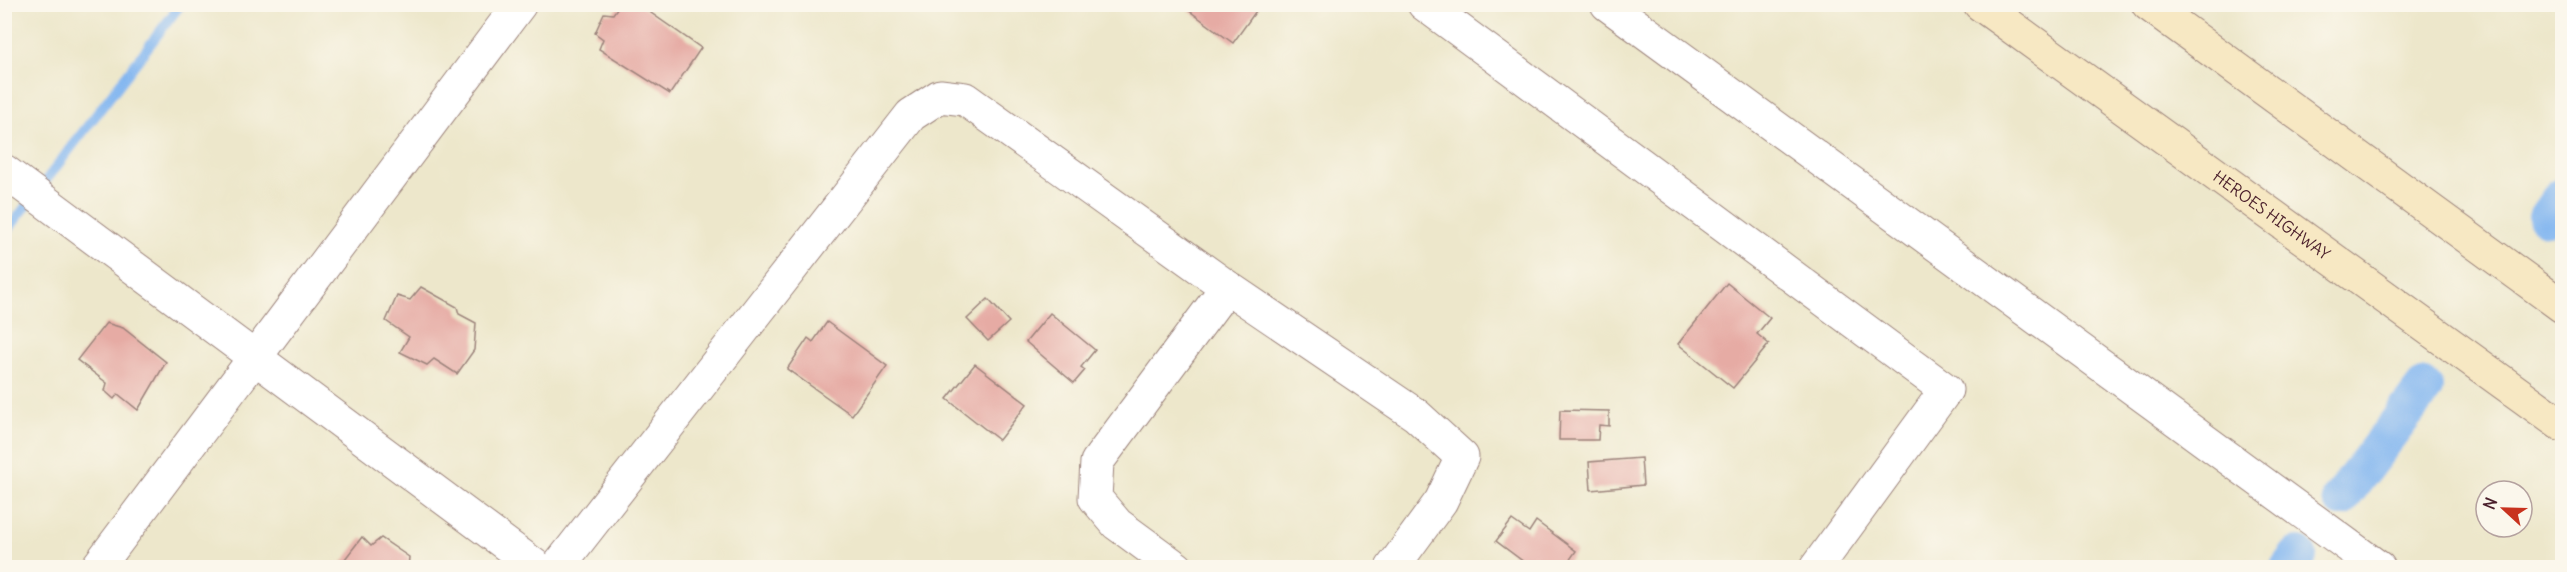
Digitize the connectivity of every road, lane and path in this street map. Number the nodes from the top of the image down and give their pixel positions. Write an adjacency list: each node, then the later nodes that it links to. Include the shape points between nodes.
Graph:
1 (520, 4): 9 (street)
2 (1424, 4): 16 (street, via 1946,390)
3 (1607, 4): 17 (street)
4 (1980, 4): 10 (main road, HEROES HIGHWAY)
5 (2148, 4): 8 (main road)
6 (4, 171): 9 (street)
7 (1227, 287): 13 (street, via 965,99 940,96 911,116); 14 (street, via 1097,462 1095,498 1117,524); 15 (street, via 1416,415 1462,457 1441,501)
8 (2562, 306)
9 (255, 357): 11 (street); 12 (street)
10 (2562, 425)
11 (97, 567)
12 (538, 567)
13 (557, 567)
14 (1177, 567)
15 (1392, 567)
16 (1816, 567)
17 (2379, 567)

